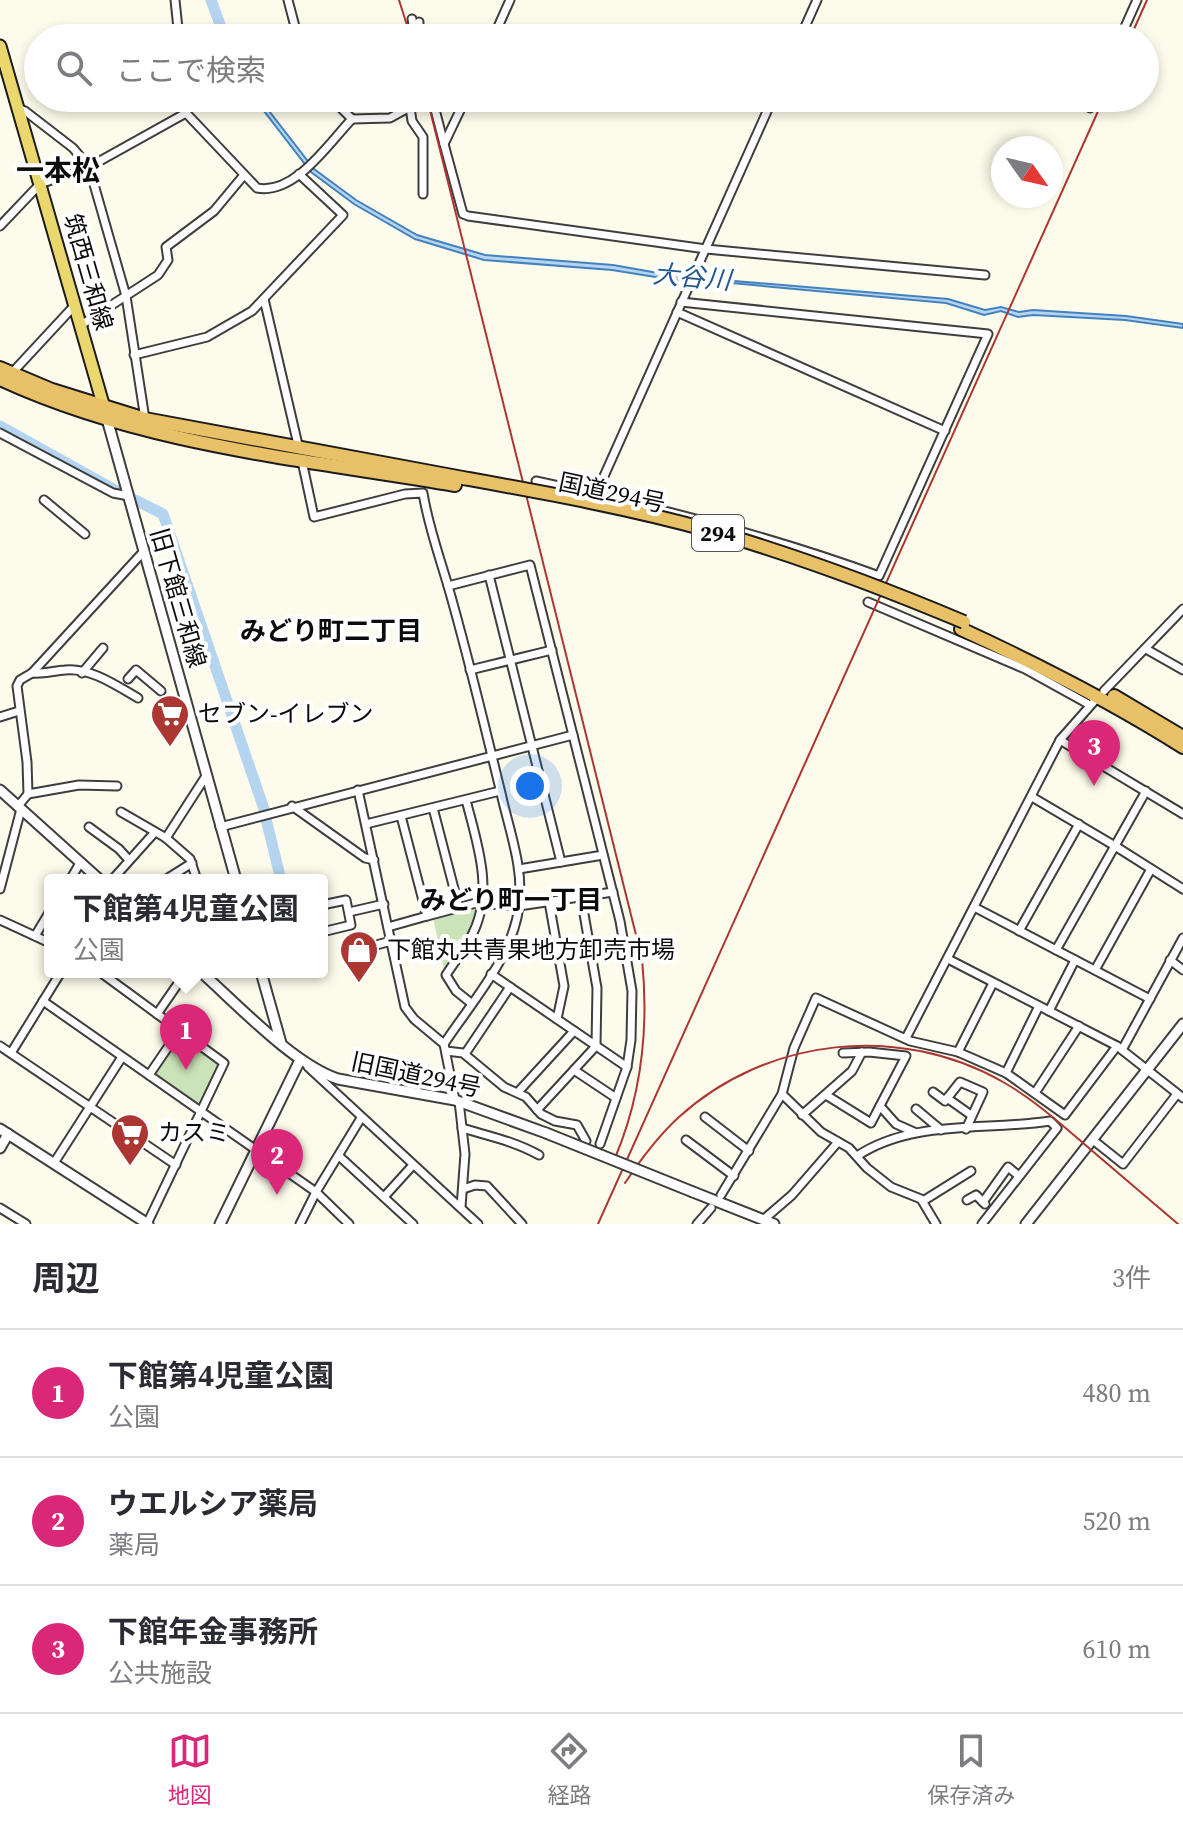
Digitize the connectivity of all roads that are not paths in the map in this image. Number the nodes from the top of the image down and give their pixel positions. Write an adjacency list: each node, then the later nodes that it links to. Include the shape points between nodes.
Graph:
1 (175, 0): 7 (street)
2 (288, 0): 8 (street)
3 (510, 0): 10 (street)
4 (817, 0): 11 (street)
5 (1137, 0): 12 (street)
6 (416, 21): 9 (street)
7 (178, 24)
8 (294, 24)
9 (416, 24)
10 (499, 24)
11 (806, 24)
12 (1126, 24)
13 (0, 46): 14 (main road, 筑西三和線)
14 (2, 63): 15 (main road, 筑西三和線)
15 (18, 108): 16 (street); 30 (main road, 筑西三和線)
16 (24, 111)
17 (26, 112): 27 (street)
18 (345, 112): 25 (street)
19 (398, 112): 25 (street, via 390,118)
20 (411, 112): 31 (street, via 423,137)
21 (436, 112): 26 (street)
22 (459, 112): 26 (street)
23 (767, 112): 33 (street)
24 (186, 113): 27 (street); 29 (street)
25 (352, 119): 28 (street)
26 (444, 144): 33 (street, via 463,214)
27 (89, 167): 30 (street); 35 (street)
28 (301, 173): 29 (street, via 268,190 257,188); 36 (street, via 343,215)
29 (244, 175): 35 (street, via 214,211 166,247 168,260 158,275)
30 (40, 184): 32 (street); 38 (main road, 筑西三和線)
31 (423, 194)
32 (0, 226)
33 (705, 251): 34 (street); 37 (street)
34 (985, 275)
35 (126, 296): 40 (street); 41 (street)
36 (264, 299): 41 (street, via 207,337); 47 (street)
37 (683, 299): 39 (street); 45 (street, via 988,334)
38 (75, 305): 40 (main road, 筑西三和線); 42 (street)
39 (677, 312): 45 (street); 49 (street)
40 (81, 325): 43 (main road, 筑西三和線)
41 (134, 355): 44 (street)
42 (4, 374): 43 (highway, 国道294号 / 294)
43 (106, 413): 44 (highway, 国道294号 / 294); 47 (highway, 国道294号 / 294, via 181,438); 50 (street, 旧下館三和線)
44 (145, 419): 47 (highway, 国道294号 / 294)
45 (945, 431): 49 (street, via 879,576 758,535)
46 (0, 433): 50 (street, via 113,493)
47 (300, 454): 55 (street, via 314,517 423,493); 68 (highway, 国道294号 / 294, via 462,482 708,538 962,626)
48 (536, 481): 49 (street)
49 (596, 494)
50 (129, 496): 53 (street, 旧下館三和線)
51 (44, 500): 52 (street)
52 (85, 534)
53 (144, 551): 64 (street); 78 (street, 旧下館三和線)
54 (489, 575): 55 (street); 60 (street, via 530,565); 61 (street)
55 (448, 586): 62 (street)
56 (868, 602): 68 (street)
57 (1183, 609): 59 (street)
58 (103, 648): 65 (street)
59 (1146, 649): 63 (street); 68 (street)
60 (552, 650): 61 (street); 72 (street)
61 (511, 660): 62 (street); 75 (street)
62 (470, 670): 77 (street)
63 (1183, 670)
64 (32, 673): 65 (street); 70 (street, via 17,686)
65 (82, 673): 69 (street)
66 (128, 679): 67 (street, via 136,670)
67 (161, 691)
68 (1097, 697): 73 (highway, 国道294号 / 294); 74 (street); 76 (highway, 国道294号 / 294)
69 (138, 698)
70 (19, 711): 71 (street); 84 (street)
71 (0, 717)
72 (573, 735): 75 (street); 100 (street)
73 (1183, 737)
74 (1060, 740): 83 (street); 85 (street)
75 (532, 744): 77 (street); 103 (street)
76 (1183, 747)
77 (492, 755): 81 (street); 82 (street)
78 (206, 776): 96 (street, 旧下館三和線); 98 (street)
79 (117, 786): 84 (street, via 79,785)
80 (0, 790): 88 (street)
81 (358, 790): 87 (street); 93 (street)
82 (500, 791): 86 (street); 106 (street)
83 (1146, 791): 91 (street); 99 (street)
84 (28, 794): 88 (street)
85 (1032, 797): 94 (street); 123 (street)
86 (466, 800): 89 (street); 118 (street, via 482,871)
87 (292, 806): 96 (street); 102 (street)
88 (19, 808): 104 (street); 114 (street)
89 (433, 808): 92 (street); 124 (street)
90 (121, 812): 97 (street)
91 (1182, 812)
92 (401, 816): 93 (street); 126 (street)
93 (366, 824): 102 (street)
94 (1079, 824): 99 (street); 131 (street)
95 (89, 827): 101 (street)
96 (220, 827): 113 (street, 旧下館三和線)
97 (155, 832): 98 (street); 101 (street)
98 (166, 838): 105 (street)
99 (1115, 846): 107 (street); 137 (street)
100 (603, 855): 103 (street); 116 (street)
101 (129, 860): 110 (street)
102 (374, 860): 121 (street)
103 (561, 862): 106 (street)
104 (80, 863): 108 (street); 109 (street)
105 (192, 863): 111 (street); 112 (street)
106 (519, 869): 122 (street)
107 (1151, 869): 115 (street); 141 (street)
108 (74, 874)
109 (93, 874)
110 (117, 874)
111 (175, 874)
112 (195, 874)
113 (234, 874)
114 (0, 889)
115 (1183, 889)
116 (613, 892): 117 (street); 175 (street, via 632,991)
117 (581, 897): 119 (street); 165 (street, via 597,988)
118 (483, 902): 122 (street); 124 (street); 153 (street, via 472,936 446,975)
119 (549, 902): 122 (street); 157 (street, via 564,986)
120 (328, 904): 125 (street, via 346,900)
121 (384, 904): 125 (street); 129 (street)
122 (519, 906): 143 (street, via 511,937)
123 (974, 907): 131 (street); 138 (street)
124 (459, 908): 126 (street)
125 (349, 912): 130 (street, via 351,925)
126 (427, 916): 129 (street)
127 (0, 920): 132 (street)
128 (44, 921): 132 (street)
129 (388, 927): 135 (street)
130 (328, 931)
131 (1019, 931): 137 (street)
132 (35, 936): 134 (street)
133 (1183, 938): 140 (street)
134 (44, 940)
135 (391, 941): 136 (street); 166 (street, via 405,1007)
136 (358, 950)
137 (1056, 950): 139 (street)
138 (948, 959): 149 (street); 162 (street)
139 (1075, 960): 141 (street); 155 (street)
140 (1170, 960): 142 (street); 151 (street)
141 (1095, 970): 151 (street)
142 (1183, 970)
143 (491, 974): 150 (street); 153 (street)
144 (57, 978): 152 (street)
145 (108, 978): 156 (street)
146 (182, 978): 156 (street)
147 (209, 978): 163 (street, 旧国道294号)
148 (263, 978): 163 (street)
149 (993, 983): 154 (street); 169 (street)
150 (510, 987): 157 (street); 172 (street)
151 (1150, 999): 167 (street)
152 (43, 1001): 170 (street); 173 (street)
153 (471, 1003): 166 (street)
154 (1039, 1006): 155 (street); 178 (street)
155 (1049, 1011): 159 (street)
156 (157, 1014): 160 (street)
157 (557, 1019): 161 (street)
158 (1183, 1024): 176 (street)
159 (1079, 1026): 167 (street); 182 (street)
160 (179, 1031): 179 (street); 193 (street, via 224,1063)
161 (574, 1031): 165 (street); 180 (street)
162 (906, 1038): 169 (street); 183 (street, via 816,998 794,1048)
163 (281, 1043): 174 (street, 旧国道294号)
164 (0, 1046): 170 (street)
165 (596, 1046): 175 (street); 177 (street)
166 (445, 1048): 172 (street); 188 (street)
167 (1120, 1048): 176 (street); 182 (street, via 1065,1115)
168 (862, 1052): 171 (street); 184 (street, via 852,1071); 189 (street, via 906,1056)
169 (958, 1052): 178 (street)
170 (11, 1053): 190 (street)
171 (843, 1053)
172 (465, 1054): 180 (street, via 504,1087)
173 (122, 1057): 179 (street); 190 (street)
174 (300, 1060): 188 (street, 旧国道294号, via 338,1079); 197 (street); 209 (street)
175 (627, 1067): 186 (street)
176 (1147, 1069): 185 (street); 204 (street)
177 (574, 1070): 186 (street); 192 (street)
178 (1006, 1073): 182 (street)
179 (149, 1075): 193 (street)
180 (518, 1092): 192 (street)
181 (933, 1092): 187 (street)
182 (1035, 1093)
183 (782, 1094): 194 (street); 210 (street)
184 (826, 1095): 189 (street, via 871,1123); 194 (street)
185 (1180, 1096): 204 (street, via 1123,1164)
186 (616, 1098): 207 (street)
187 (947, 1098): 195 (street); 195 (street, via 960,1082 983,1092)
188 (457, 1100): 198 (street); 231 (street, 旧国道294号, bridge)
189 (880, 1106): 202 (street, via 896,1124)
190 (90, 1107): 214 (street); 215 (street)
191 (916, 1109): 200 (street)
192 (537, 1110): 205 (street, via 577,1125)
193 (202, 1111): 209 (street); 215 (street)
194 (802, 1115): 206 (street)
195 (971, 1115): 199 (street)
196 (705, 1117): 210 (street)
197 (361, 1118): 212 (street); 216 (street)
198 (462, 1128): 211 (street, via 516,1142); 220 (street)
199 (966, 1129): 200 (street); 219 (street, via 1050,1121 1057,1128)
200 (941, 1130): 202 (street)
201 (4, 1132): 208 (street); 214 (street)
202 (914, 1132): 213 (street)
203 (686, 1140): 218 (street)
204 (1093, 1140): 244 (street)
205 (586, 1141)
206 (838, 1142): 213 (street); 231 (street)
207 (600, 1144)
208 (0, 1148)
209 (256, 1149): 221 (street); 235 (street)
210 (749, 1151): 218 (street)
211 (539, 1155)
212 (339, 1156): 221 (street); 223 (street)
213 (857, 1156): 225 (street, via 891,1187)
214 (54, 1163): 234 (street)
215 (176, 1165): 234 (street)
216 (413, 1165): 223 (street); 227 (street)
217 (971, 1171): 225 (street)
218 (734, 1176): 222 (street)
219 (1019, 1176): 226 (street, via 1008,1167); 230 (street)
220 (463, 1189): 227 (street); 239 (street, via 487,1186)
221 (316, 1192): 236 (street); 237 (street)
222 (721, 1195)
223 (384, 1197): 238 (street)
224 (967, 1200): 226 (street, via 976,1195)
225 (923, 1201): 242 (street)
226 (983, 1202): 230 (street)
227 (461, 1207): 232 (street)
228 (0, 1208): 233 (street)
229 (711, 1208): 240 (street)
230 (992, 1211): 243 (street)
231 (763, 1220): 241 (street, 旧国道294号)
232 (474, 1222)
233 (26, 1224)
234 (148, 1224)
235 (220, 1224)
236 (300, 1224)
237 (349, 1224)
238 (413, 1224)
239 (522, 1224)
240 (697, 1224)
241 (774, 1224)
242 (936, 1224)
243 (982, 1224)
244 (1026, 1224)

